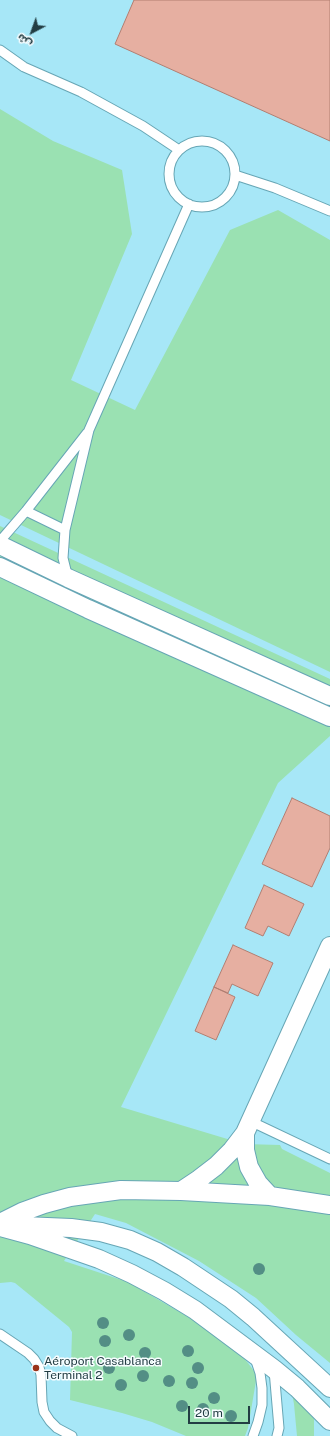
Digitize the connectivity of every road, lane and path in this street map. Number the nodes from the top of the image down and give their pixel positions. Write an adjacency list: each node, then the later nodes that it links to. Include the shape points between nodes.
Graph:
1 (0, 50): 2 (lane, via 24,67 81,92 143,126)
2 (179, 150): 3 (lane, via 190,143 203,141 216,144 233,162); 4 (lane, via 172,161 169,173 178,197)
3 (235, 175): 4 (lane, via 232,188 225,198 214,205 201,207); 5 (lane, via 275,188)
4 (189, 204): 6 (lane)
5 (330, 211)
6 (89, 430): 7 (lane); 8 (lane)
7 (26, 511): 8 (lane); 9 (lane)
8 (65, 530): 12 (lane, via 63,558)
9 (0, 540)
10 (0, 545): 12 (street)
11 (0, 568): 14 (street)
12 (68, 578): 13 (street)
13 (330, 696)
14 (330, 717)
15 (330, 946): 16 (street)
16 (248, 1127): 17 (lane); 18 (street, via 232,1150 216,1166); 19 (street, via 245,1150 249,1167 258,1183)
17 (330, 1159)
18 (181, 1191): 19 (street); 21 (street, via 121,1190 70,1197 32,1208)
19 (270, 1196): 20 (street)
20 (330, 1204)
21 (0, 1225): 23 (street, via 65,1246 132,1274 195,1310); 25 (street, via 100,1232 130,1240 157,1252 184,1267 253,1316)
22 (0, 1334): 27 (lane, via 34,1359 41,1376 44,1412 57,1428)
23 (253, 1353): 24 (street); 28 (lane, via 260,1373 262,1405)
24 (274, 1369): 26 (street); 29 (lane, via 279,1428)
25 (330, 1388)
26 (330, 1421)
27 (72, 1436)
28 (253, 1436)
29 (277, 1436)

